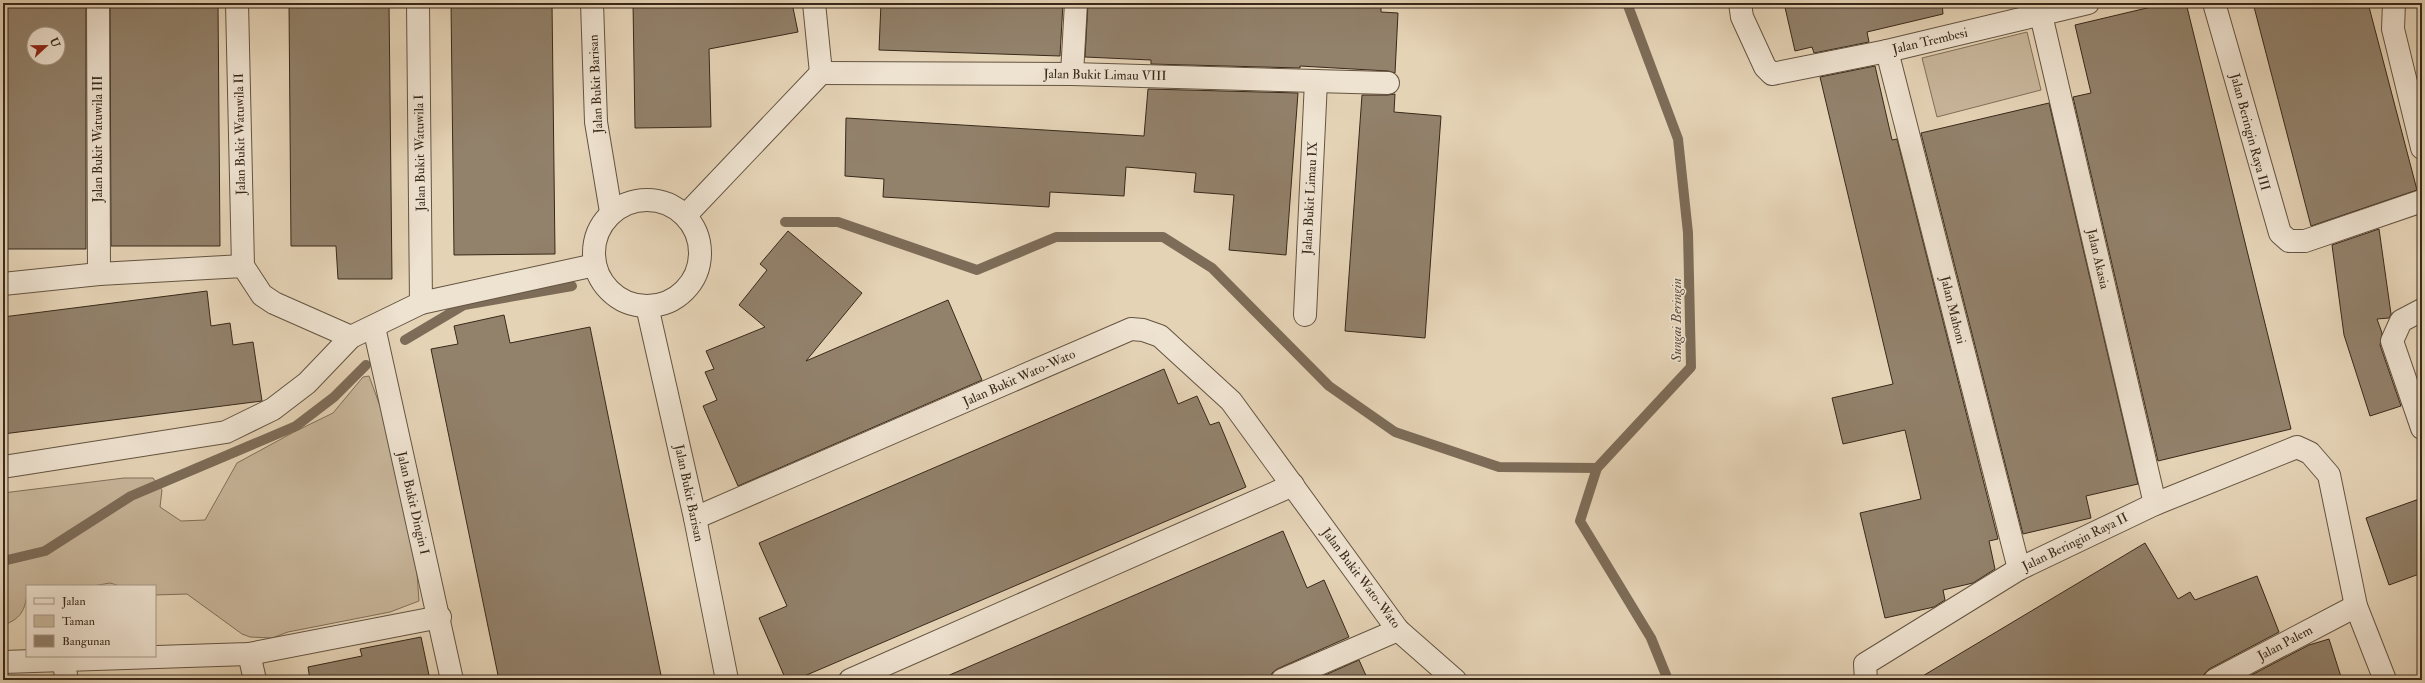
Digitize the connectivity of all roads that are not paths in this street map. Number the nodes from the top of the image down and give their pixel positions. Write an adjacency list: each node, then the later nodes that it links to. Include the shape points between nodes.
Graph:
1 (98, 3): 23 (street, Jalan Bukit Watuwila III)
2 (237, 3): 22 (street, Jalan Bukit Watuwila II)
3 (418, 3): 25 (street, Jalan Bukit Watuwila I)
4 (592, 3): 19 (street, Jalan Bukit Barisan, via 596,122)
5 (814, 3): 13 (street)
6 (1076, 3): 14 (street)
7 (1740, 3): 12 (street, Jalan Trembesi, via 1742,17 1766,67 1772,74)
8 (2088, 3): 11 (street, Jalan Trembesi)
9 (2214, 3): 18 (street, Jalan Beringin Raya III, via 2280,233 2289,241 2305,241)
10 (2394, 3): 17 (street, via 2393,29)
11 (2041, 15): 12 (street, Jalan Trembesi); 34 (street, Jalan Akasia)
12 (1887, 51): 36 (street, Jalan Mahoni)
13 (821, 73): 14 (street, Jalan Bukit Limau VIII); 20 (street)
14 (1072, 74): 15 (street, Jalan Bukit Limau VIII)
15 (1316, 81): 16 (street, Jalan Bukit Limau VIII); 28 (street, Jalan Bukit Limau IX)
16 (1388, 83)
17 (2422, 148)
18 (2422, 201)
19 (611, 212): 20 (street, via 629,201 649,199 668,203); 21 (street, via 600,227 594,245)
20 (686, 215): 26 (street, via 697,233 701,254 696,274 685,291 667,303)
21 (594, 265): 25 (street); 26 (street, via 601,281 613,294 629,304)
22 (244, 266): 23 (street); 30 (street, via 262,295 274,303)
23 (99, 274): 24 (street)
24 (3, 284)
25 (421, 303): 29 (street)
26 (647, 306): 35 (street, Jalan Bukit Barisan)
27 (2422, 310): 31 (street, via 2400,321 2392,341)
28 (1305, 315)
29 (374, 327): 30 (street); 38 (street, Jalan Bukit Dingin I)
30 (351, 337): 32 (street, via 307,383 273,408 226,432)
31 (2422, 428)
32 (3, 467)
33 (1292, 485): 35 (street, Jalan Bukit Wato-Wato, via 1231,401 1160,336 1131,329); 39 (street, Jalan Bukit Wato-Wato); 47 (street)
34 (2155, 504): 36 (street, Jalan Beringin Raya II); 37 (street, Jalan Beringin Raya II, via 2297,447 2310,454 2329,475)
35 (695, 518): 46 (street, Jalan Bukit Barisan)
36 (2019, 568): 43 (street, Jalan Beringin Raya II)
37 (2356, 606): 50 (street, Jalan Palem); 51 (street)
38 (440, 617): 40 (street); 45 (street, Jalan Bukit Dingin I)
39 (1398, 630): 48 (street); 49 (street, Jalan Bukit Wato-Wato)
40 (249, 654): 42 (street); 44 (street)
41 (3, 662): 42 (street)
42 (65, 670)
43 (1866, 672)
44 (254, 680)
45 (452, 680)
46 (728, 680)
47 (850, 680)
48 (1282, 680)
49 (1455, 680)
50 (2214, 680)
51 (2385, 680)

